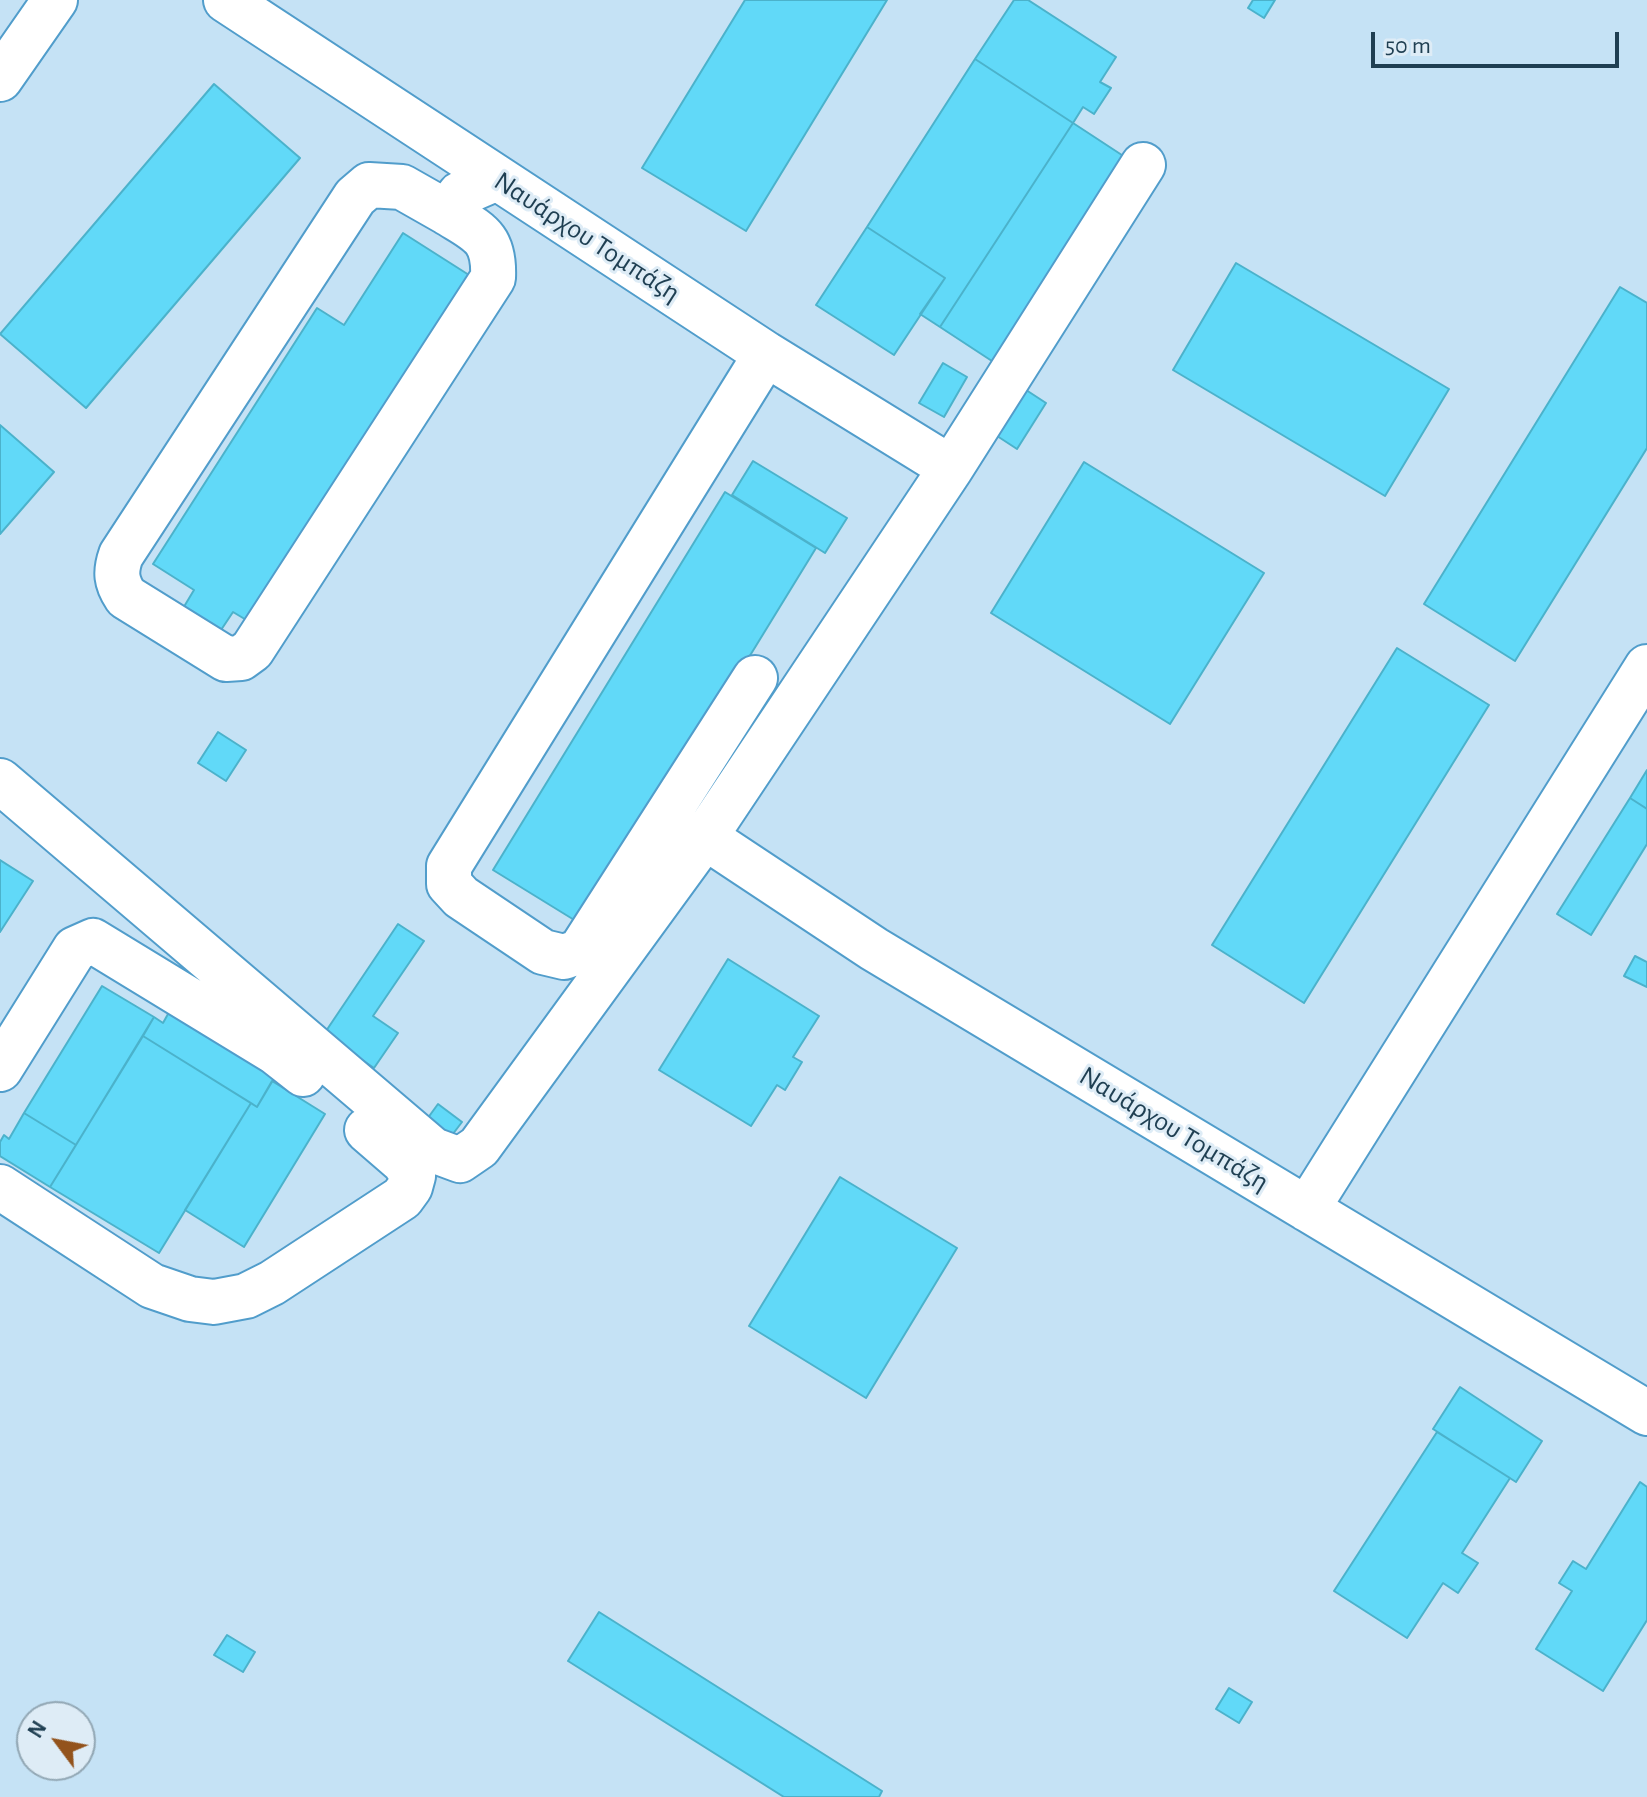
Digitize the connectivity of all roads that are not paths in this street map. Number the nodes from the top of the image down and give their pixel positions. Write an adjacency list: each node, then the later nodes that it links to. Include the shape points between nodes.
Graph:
1 (55, 0): 3 (street)
2 (226, 0): 5 (street, Ναυάρχου Τομπάζη)
3 (0, 79)
4 (1143, 165): 8 (street)
5 (497, 178): 6 (street, via 460,194); 7 (street, Ναυάρχου Τομπάζη)
6 (446, 212): 6 (street, via 483,234 492,253 493,278 252,650 226,659 126,597 118,586 121,555 355,197 369,185 402,187)
7 (766, 354): 8 (street, Ναυάρχου Τομπάζη); 10 (street, via 449,866 449,884 543,952 564,957 580,951)
8 (951, 468): 12 (street)
9 (1647, 667): 17 (street)
10 (755, 678)
11 (0, 781): 13 (street)
12 (705, 837): 13 (street, via 479,1147 460,1160 433,1150); 17 (street, Ναυάρχου Τομπάζη, via 874,949)
13 (137, 899): 14 (street)
14 (104, 946): 15 (street, via 93,941 75,949); 16 (street, via 275,1052 404,1162 413,1176 410,1187 402,1198 272,1283 246,1296 214,1302 152,1286)
15 (0, 1069)
16 (0, 1187)
17 (1307, 1209): 18 (street, Ναυάρχου Τομπάζη)
18 (1647, 1413)

